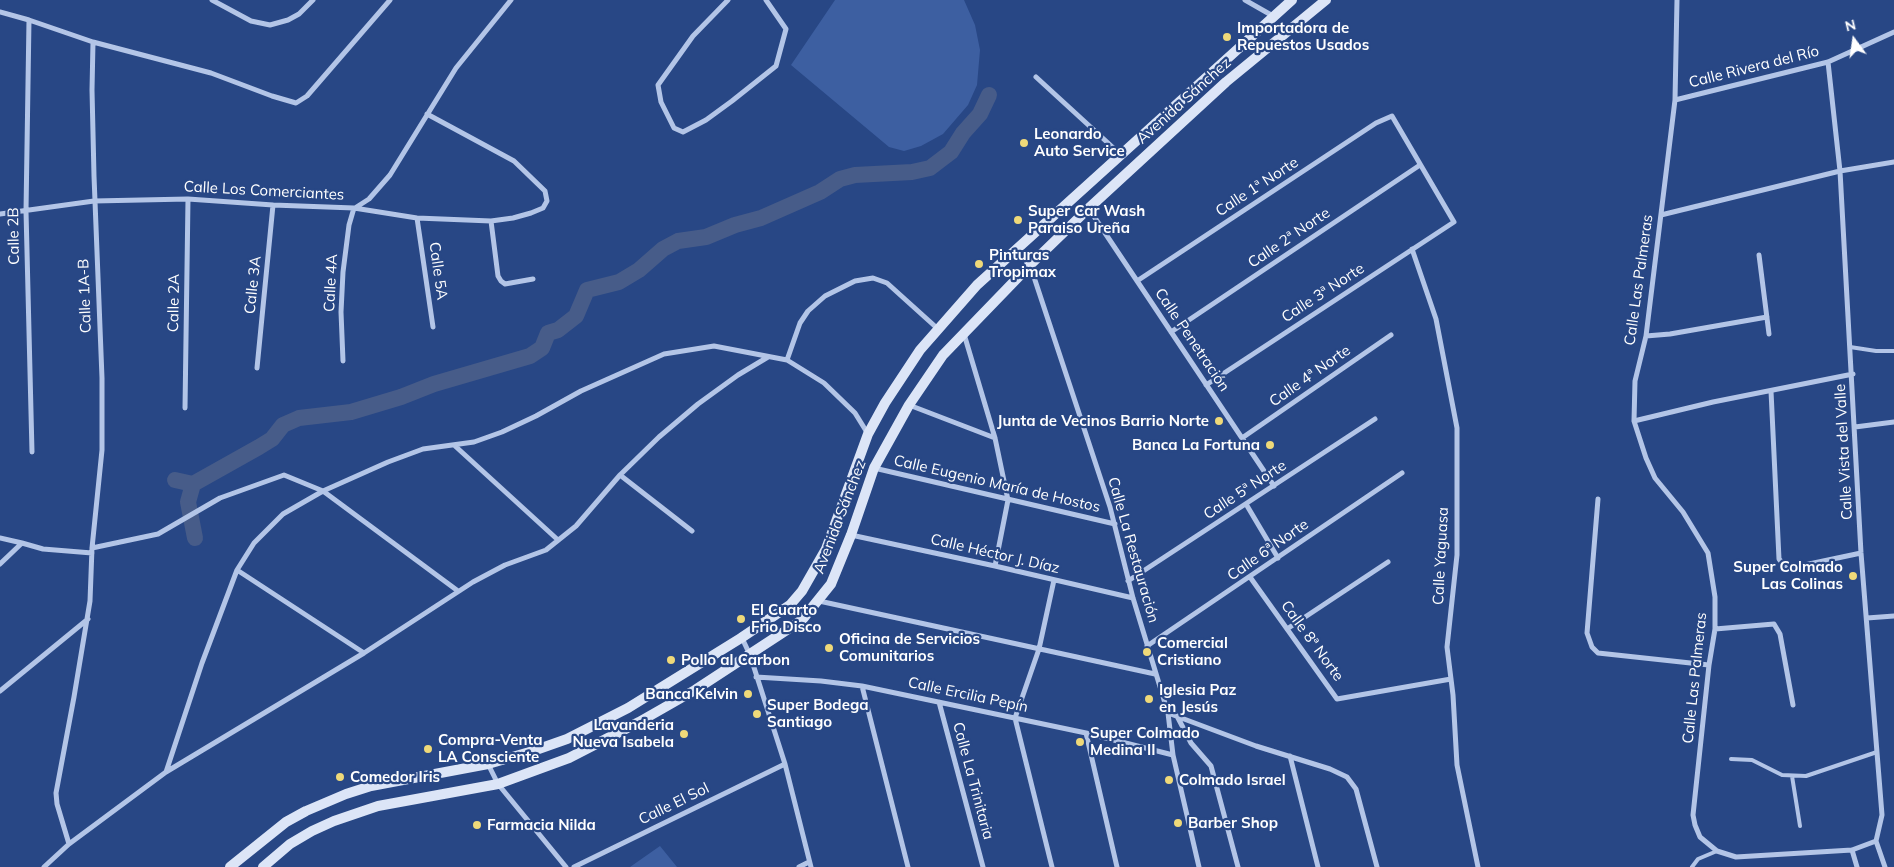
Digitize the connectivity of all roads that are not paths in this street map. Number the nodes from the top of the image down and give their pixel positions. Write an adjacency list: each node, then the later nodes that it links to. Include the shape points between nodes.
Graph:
1 (212, 0): 2 (street, via 250,21 270,25 299,14)
2 (313, 0)
3 (390, 0): 15 (street, via 307,96 296,103 187,66)
4 (511, 0): 19 (street, Calle Los Comerciantes, via 456,68)
5 (728, 0): 6 (street, via 693,36 658,85 660,102 674,128 683,132 706,120 776,66 786,29)
6 (766, 0)
7 (1245, 0): 12 (street)
8 (1292, 0): 12 (street, Avenida Sánchez)
9 (1326, 0): 28 (street, Avenida Sánchez, via 1226,82)
10 (1677, 0): 18 (street, Calle Las Palmeras)
11 (0, 12): 13 (street)
12 (1273, 16): 20 (street, Avenida Sánchez)
13 (29, 20): 15 (street); 29 (street, Calle 2B)
14 (1894, 32): 16 (street, Calle Rivera del Río)
15 (93, 42): 25 (street, Calle 1A-B)
16 (1828, 62): 18 (street, Calle Rivera del Río); 23 (street, Calle Vista del Valle)
17 (1036, 76): 20 (street)
18 (1674, 100): 31 (street, Calle Las Palmeras)
19 (427, 114): 27 (street, Calle Los Comerciantes, via 374,195); 33 (street, via 514,161 545,191 547,201 543,208)
20 (1120, 154): 34 (street, Avenida Sánchez)
21 (1894, 162): 23 (street)
22 (1420, 164): 35 (street, Calle 3ª Norte, via 1454,222); 39 (street, Calle 1ª Norte, via 1392,116 1376,123); 43 (street, Calle 2ª Norte)
23 (1840, 171): 31 (street); 48 (street, Calle Vista del Valle)
24 (188, 199): 25 (street, Calle Los Comerciantes); 26 (street, Calle Los Comerciantes); 58 (street, Calle 2A)
25 (94, 201): 29 (street, Calle Los Comerciantes); 82 (street, Calle 1A-B, via 102,450)
26 (273, 205): 27 (street, Calle Los Comerciantes); 53 (street, Calle 3A)
27 (354, 208): 32 (street); 52 (street, Calle 4A, via 343,272)
28 (1089, 208): 37 (street, Avenida Sánchez); 39 (street, Calle Penetración)
29 (26, 211): 30 (street, Calle Los Comerciantes); 67 (street, Calle 2B)
30 (0, 214)
31 (1661, 215): 47 (street, Calle Las Palmeras)
32 (417, 218): 33 (street); 41 (street, Calle 5A)
33 (491, 221): 38 (street, via 500,281 505,284)
34 (1016, 249): 37 (street, Calle La Restauración); 42 (street, Avenida Sánchez, via 977,285)
35 (1412, 249): 55 (street, Calle 3ª Norte); 108 (street, Calle Yaguasa, via 1436,319 1457,428 1457,555 1447,647)
36 (1759, 255): 40 (street)
37 (1030, 265): 44 (street, Avenida Sánchez); 76 (street, Calle La Restauración)
38 (532, 279)
39 (1137, 281): 43 (street, Calle Penetración)
40 (1767, 317): 45 (street); 47 (street)
41 (433, 327)
42 (938, 329): 51 (street, via 887,283 873,278 855,281 825,296 808,311 800,323); 63 (street, Avenida Sánchez, via 906,370)
43 (1171, 332): 55 (street, Calle Penetración)
44 (964, 334): 57 (street, Avenida Sánchez, via 943,355); 64 (street)
45 (1769, 334)
46 (1391, 335): 65 (street, Calle 4ª Norte)
47 (1646, 336): 60 (street, Calle Las Palmeras, via 1635,381)
48 (1850, 347): 49 (lane); 54 (street, Calle Vista del Valle)
49 (1894, 351)
50 (769, 356): 51 (street); 66 (street, via 714,346 664,354 581,391 502,432 474,442); 70 (street, via 698,404)
51 (787, 360): 63 (street, via 824,383 855,413)
52 (343, 361)
53 (257, 368)
54 (1853, 374): 56 (street); 62 (street, Calle Vista del Valle)
55 (1206, 384): 65 (street, Calle Penetración)
56 (1771, 391): 60 (street); 83 (street, via 1778,559 1785,566 1795,567)
57 (908, 405): 64 (street); 68 (street, Avenida Sánchez)
58 (185, 408)
59 (1375, 419): 71 (street, Calle 5ª Norte)
60 (1634, 421): 99 (street, Calle Las Palmeras, via 1655,478 1687,518 1708,553 1715,597)
61 (1894, 422): 62 (street)
62 (1856, 426): 83 (street, Calle Vista del Valle)
63 (868, 434): 100 (street, Avenida Sánchez, via 826,549 802,591 790,605)
64 (995, 438): 74 (street)
65 (1242, 438): 71 (street, Calle Penetración)
66 (454, 444): 72 (street, via 423,449); 80 (street)
67 (32, 452)
68 (874, 468): 74 (street, Calle Eugenio María de Hostos); 78 (street, Avenida Sánchez)
69 (1402, 473): 84 (street, Calle 6ª Norte)
70 (620, 475): 77 (street); 80 (street, via 576,526)
71 (1274, 486): 75 (street, Calle 5ª Norte)
72 (323, 491): 82 (street, via 279,475 220,498 158,534); 88 (street, via 283,514 254,542); 92 (street)
73 (1598, 499): 105 (street, via 1587,633 1592,646 1598,653)
74 (1008, 500): 76 (street, Calle Eugenio María de Hostos); 87 (street)
75 (1246, 504): 84 (street); 91 (street, Calle 5ª Norte)
76 (1115, 524): 91 (street, Calle La Restauración)
77 (692, 532)
78 (852, 535): 87 (street, Calle Héctor J. Díaz); 94 (street, Avenida Sánchez, via 831,584)
79 (0, 538): 81 (street)
80 (558, 540): 92 (street, via 546,550 505,565)
81 (22, 543): 82 (street, via 43,549); 86 (street)
82 (92, 551): 97 (street, Calle 1A-B)
83 (1861, 553): 96 (street, Calle Vista del Valle)
84 (1278, 558): 89 (street, Calle 6ª Norte)
85 (1388, 562): 98 (street)
86 (0, 564)
87 (995, 566): 90 (street, Calle Héctor J. Díaz)
88 (237, 570): 103 (street); 123 (street)
89 (1250, 577): 98 (street, Calle 8ª Norte); 101 (street, Calle 6ª Norte)
90 (1054, 580): 93 (street, Calle Héctor J. Díaz); 102 (street)
91 (1128, 581): 93 (street, Calle La Restauración)
92 (458, 591): 103 (street)
93 (1133, 598): 101 (street, Calle La Restauración)
94 (818, 601): 102 (street); 104 (street, Avenida Sánchez, via 802,620)
95 (1894, 616): 96 (street)
96 (1867, 618): 117 (street, Calle Vista del Valle)
97 (88, 619): 110 (street); 128 (street, Calle 1A-B, via 56,793)
98 (1287, 629): 108 (street, Calle 8ª Norte, via 1337,699)
99 (1714, 629): 105 (street, Calle Las Palmeras); 112 (street, via 1774,624 1780,634)
100 (741, 638): 104 (street); 121 (street, Avenida Sánchez, via 628,708 567,739)
101 (1147, 646): 106 (street, Calle La Restauración)
102 (1039, 649): 106 (street); 115 (street)
103 (364, 653): 123 (street)
104 (750, 655): 107 (street); 125 (street, Avenida Sánchez, via 663,709 570,758)
105 (1709, 665): 129 (street, Calle Las Palmeras, via 1694,815 1700,837)
106 (1155, 674): 113 (street, Calle La Restauración)
107 (756, 677): 109 (street, Calle Ercilia Pepín); 122 (street)
108 (1451, 679): 146 (street, Calle Yaguasa, via 1457,766)
109 (862, 686): 111 (street, Calle Ercilia Pepín); 138 (street)
110 (0, 691)
111 (939, 702): 115 (street, Calle Ercilia Pepín); 139 (street, Calle La Trinitaria)
112 (1793, 705)
113 (1168, 713): 114 (street); 118 (street, Calle La Restauración)
114 (1177, 716): 119 (street); 143 (street, via 1191,743 1211,766)
115 (1016, 718): 116 (street, Calle Ercilia Pepín); 140 (street)
116 (1086, 733): 118 (street, Calle Ercilia Pepín); 141 (street)
117 (1877, 752): 124 (lane, via 1806,776); 127 (street, Calle Vista del Valle, via 1882,815)
118 (1172, 755): 142 (street, Calle La Restauración)
119 (1290, 756): 144 (street); 145 (street, via 1330,769 1346,777 1356,789)
120 (1731, 759): 124 (lane, via 1752,760 1782,775)
121 (488, 764): 125 (street); 133 (street, Avenida Sánchez, via 371,786 346,794 286,822)
122 (785, 764): 131 (street); 136 (street, Calle El Sol)
123 (166, 772): 128 (street)
124 (1792, 776): 126 (lane)
125 (498, 784): 134 (street, Avenida Sánchez, via 378,806 343,818 290,844); 135 (street)
126 (1800, 826)
127 (1876, 841): 130 (street, Calle Las Palmeras); 149 (street)
128 (69, 844): 132 (street)
129 (1718, 850): 130 (street, Calle Las Palmeras, via 1736,857); 147 (lane, via 1698,859)
130 (1852, 850): 148 (street)
131 (810, 864): 137 (street)
132 (44, 867)
133 (230, 867)
134 (262, 867)
135 (566, 867)
136 (574, 867)
137 (799, 867)
138 (908, 867)
139 (983, 867)
140 (1052, 867)
141 (1117, 867)
142 (1199, 867)
143 (1238, 867)
144 (1318, 867)
145 (1377, 867)
146 (1478, 867)
147 (1692, 867)
148 (1857, 867)
149 (1885, 867)

